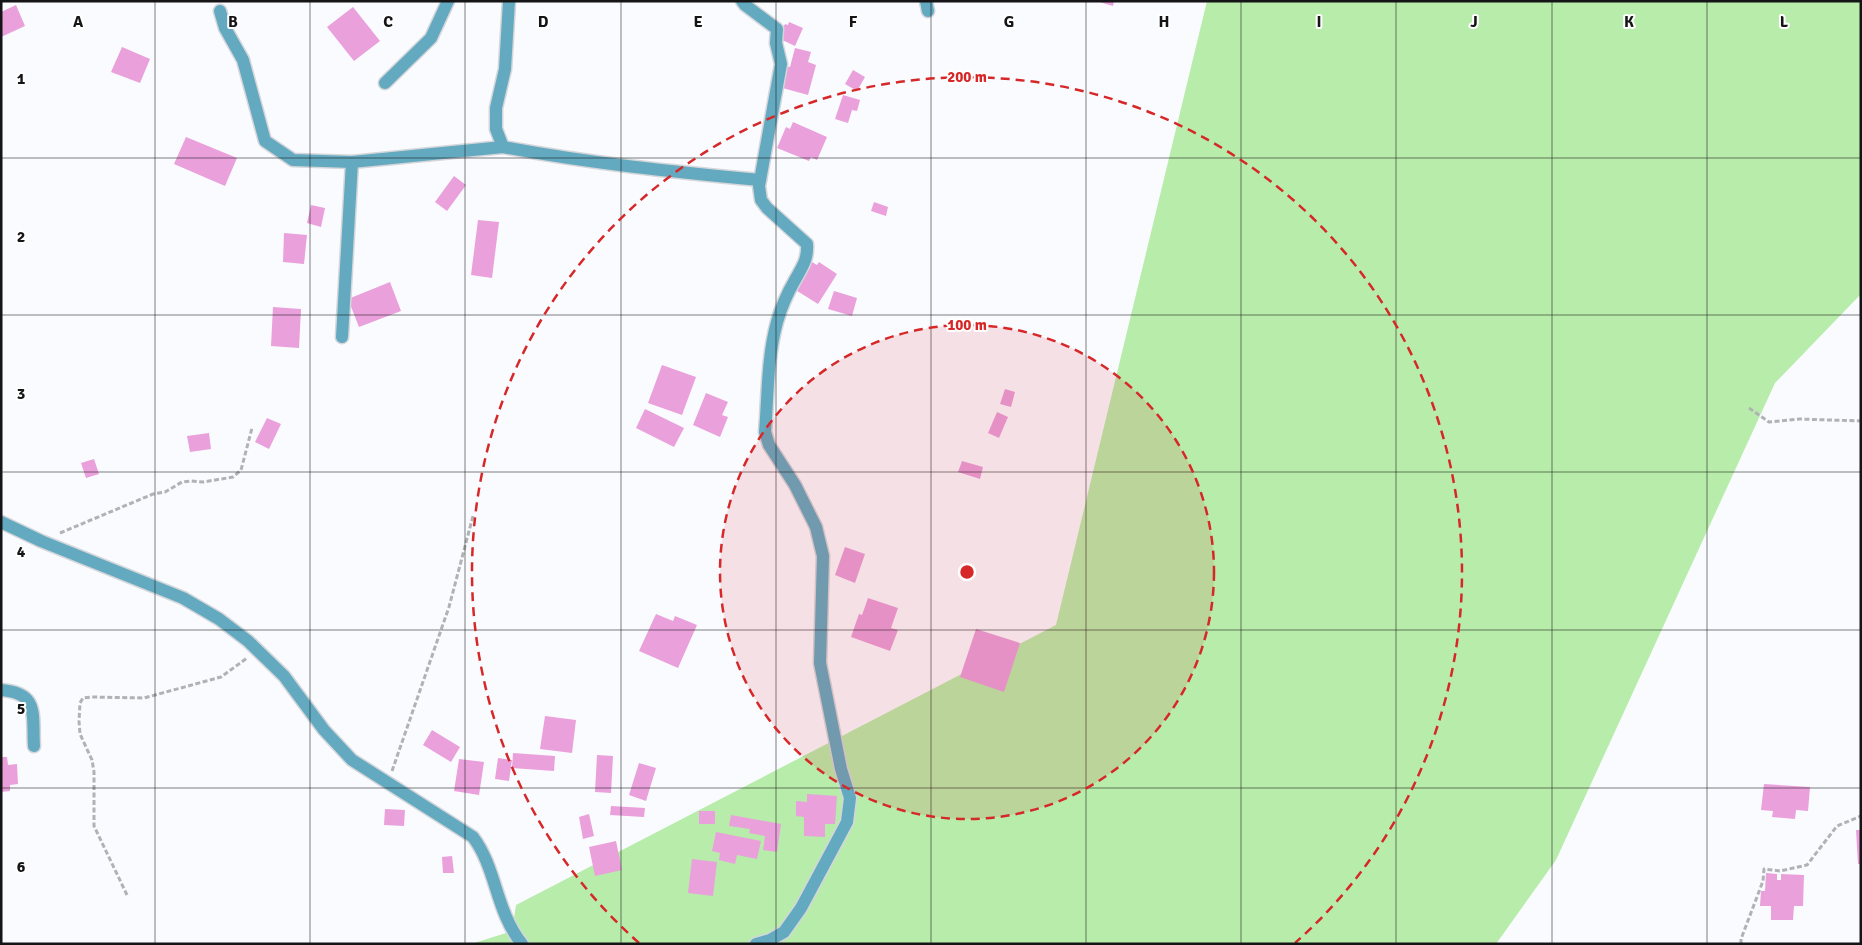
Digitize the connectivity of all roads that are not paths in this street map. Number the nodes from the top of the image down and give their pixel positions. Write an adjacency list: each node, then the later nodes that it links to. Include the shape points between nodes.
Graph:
1 (448, 1): 5 (street, via 431,38)
2 (510, 1): 6 (street, via 506,69 496,108 496,129)
3 (742, 1): 8 (street, via 776,29 781,64)
4 (220, 11): 7 (street, via 225,28 243,60 265,142 293,160)
5 (385, 83)
6 (503, 147): 7 (street); 8 (street, via 648,169)
7 (352, 162): 9 (street)
8 (760, 180): 14 (street, via 762,200 767,208 807,244 808,254 778,320 770,349 765,432 769,445 816,526 823,556 820,663 850,798 846,822 801,908 784,932)
9 (342, 337)
10 (1, 522): 13 (street, via 183,598 219,618 284,676 324,730 352,760 473,837 481,848 512,931)
11 (1, 690): 12 (street, via 24,695 32,704)
12 (34, 746)
13 (522, 944)
14 (756, 944)

